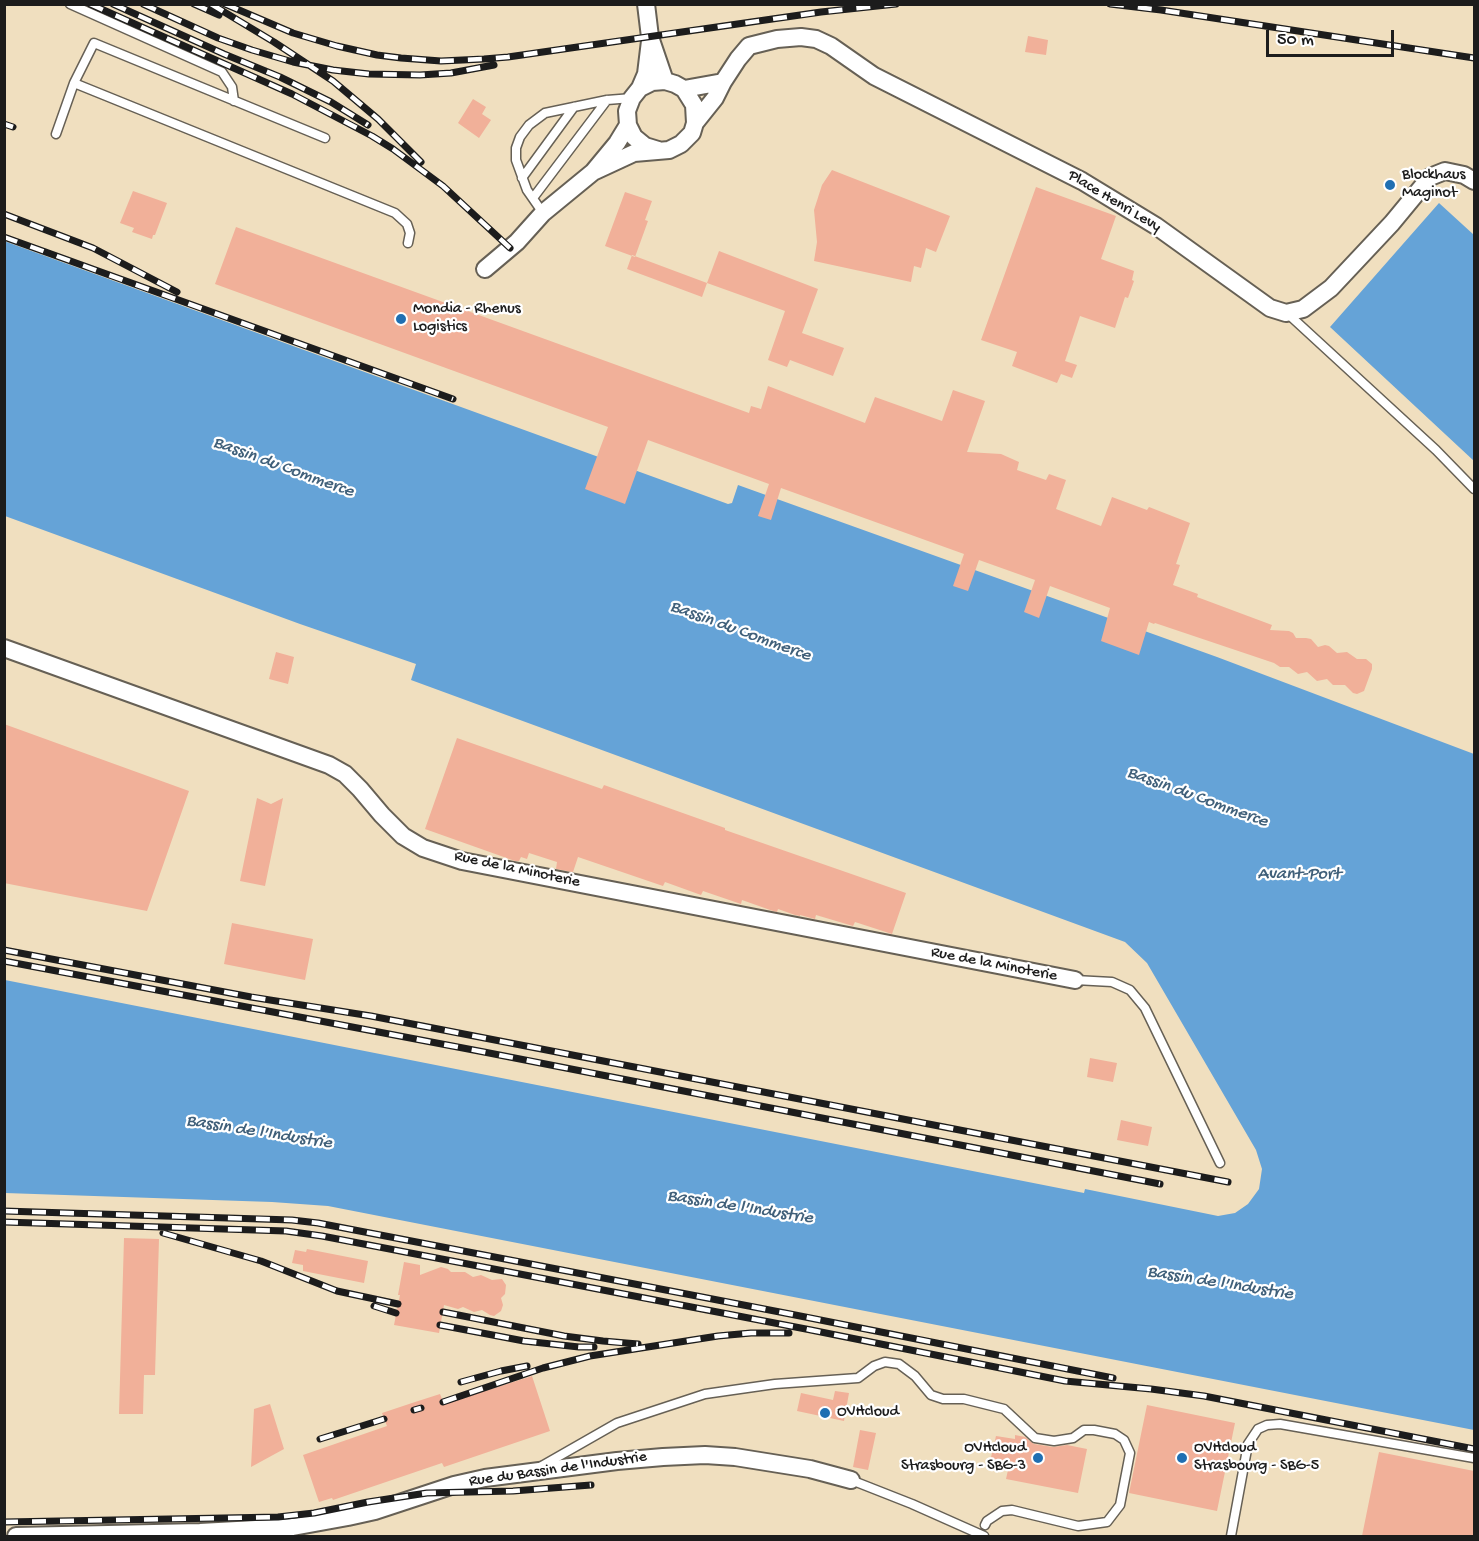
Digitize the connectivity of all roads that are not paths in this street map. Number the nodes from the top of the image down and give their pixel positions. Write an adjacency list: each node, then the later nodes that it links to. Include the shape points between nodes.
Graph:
1 (70, 4): 10 (lane, via 222,72 232,87)
2 (646, 4): 3 (street)
3 (650, 37): 4 (street); 8 (street, via 646,74)
4 (665, 81): 7 (street); 8 (street, via 652,82)
5 (723, 82): 7 (street); 12 (street, Place Henri Levy); 24 (street, Place Henri Levy, via 749,46 801,36 816,39 874,76 1082,181 1155,226 1270,308)
6 (74, 83): 10 (lane, via 94,44); 14 (lane); 22 (lane, via 395,213 407,224)
7 (684, 89): 12 (street, via 694,105)
8 (636, 93): 9 (lane); 13 (street, via 627,111)
9 (608, 100): 11 (lane); 20 (lane)
10 (234, 101): 15 (lane)
11 (574, 107): 18 (lane); 18 (lane, via 545,113 524,131 516,148)
12 (695, 123): 16 (street, via 692,133 681,144)
13 (628, 125): 16 (street, via 634,137); 17 (street)
14 (56, 135)
15 (326, 138)
16 (658, 150): 17 (street, via 634,153)
17 (593, 172): 21 (street)
18 (522, 178): 20 (lane)
19 (1474, 180): 24 (street, via 1445,171 1430,177 1331,288 1303,309)
20 (533, 198): 21 (lane)
21 (543, 213): 23 (street, via 517,242)
22 (408, 243)
23 (485, 268)
24 (1286, 313): 25 (lane)
25 (1474, 489)
26 (4, 648): 27 (street, Rue de la Minoterie, via 329,765 345,774 403,836 423,848 462,861)
27 (1075, 980): 28 (lane, via 1112,982 1130,990 1145,1008)
28 (1220, 1163)
29 (1474, 1458): 35 (lane, via 1280,1424 1267,1425 1248,1444)
30 (532, 1472): 31 (street, Rue du Bassin de l'Industrie, via 705,1455 770,1462); 32 (lane, via 617,1424 705,1394 858,1378 885,1362 899,1364 931,1395 1004,1409 1035,1438 1054,1441 1094,1430 1124,1440 1130,1453 1120,1505 1107,1522 1078,1526 1012,1510 1002,1512); 33 (street, Rue du Bassin de l'Industrie, via 454,1485 375,1511 293,1527)
31 (851, 1480): 34 (lane, Rue du Bassin de l'Industrie)
32 (985, 1525)
33 (16, 1536)
34 (984, 1536)
35 (1230, 1536)

